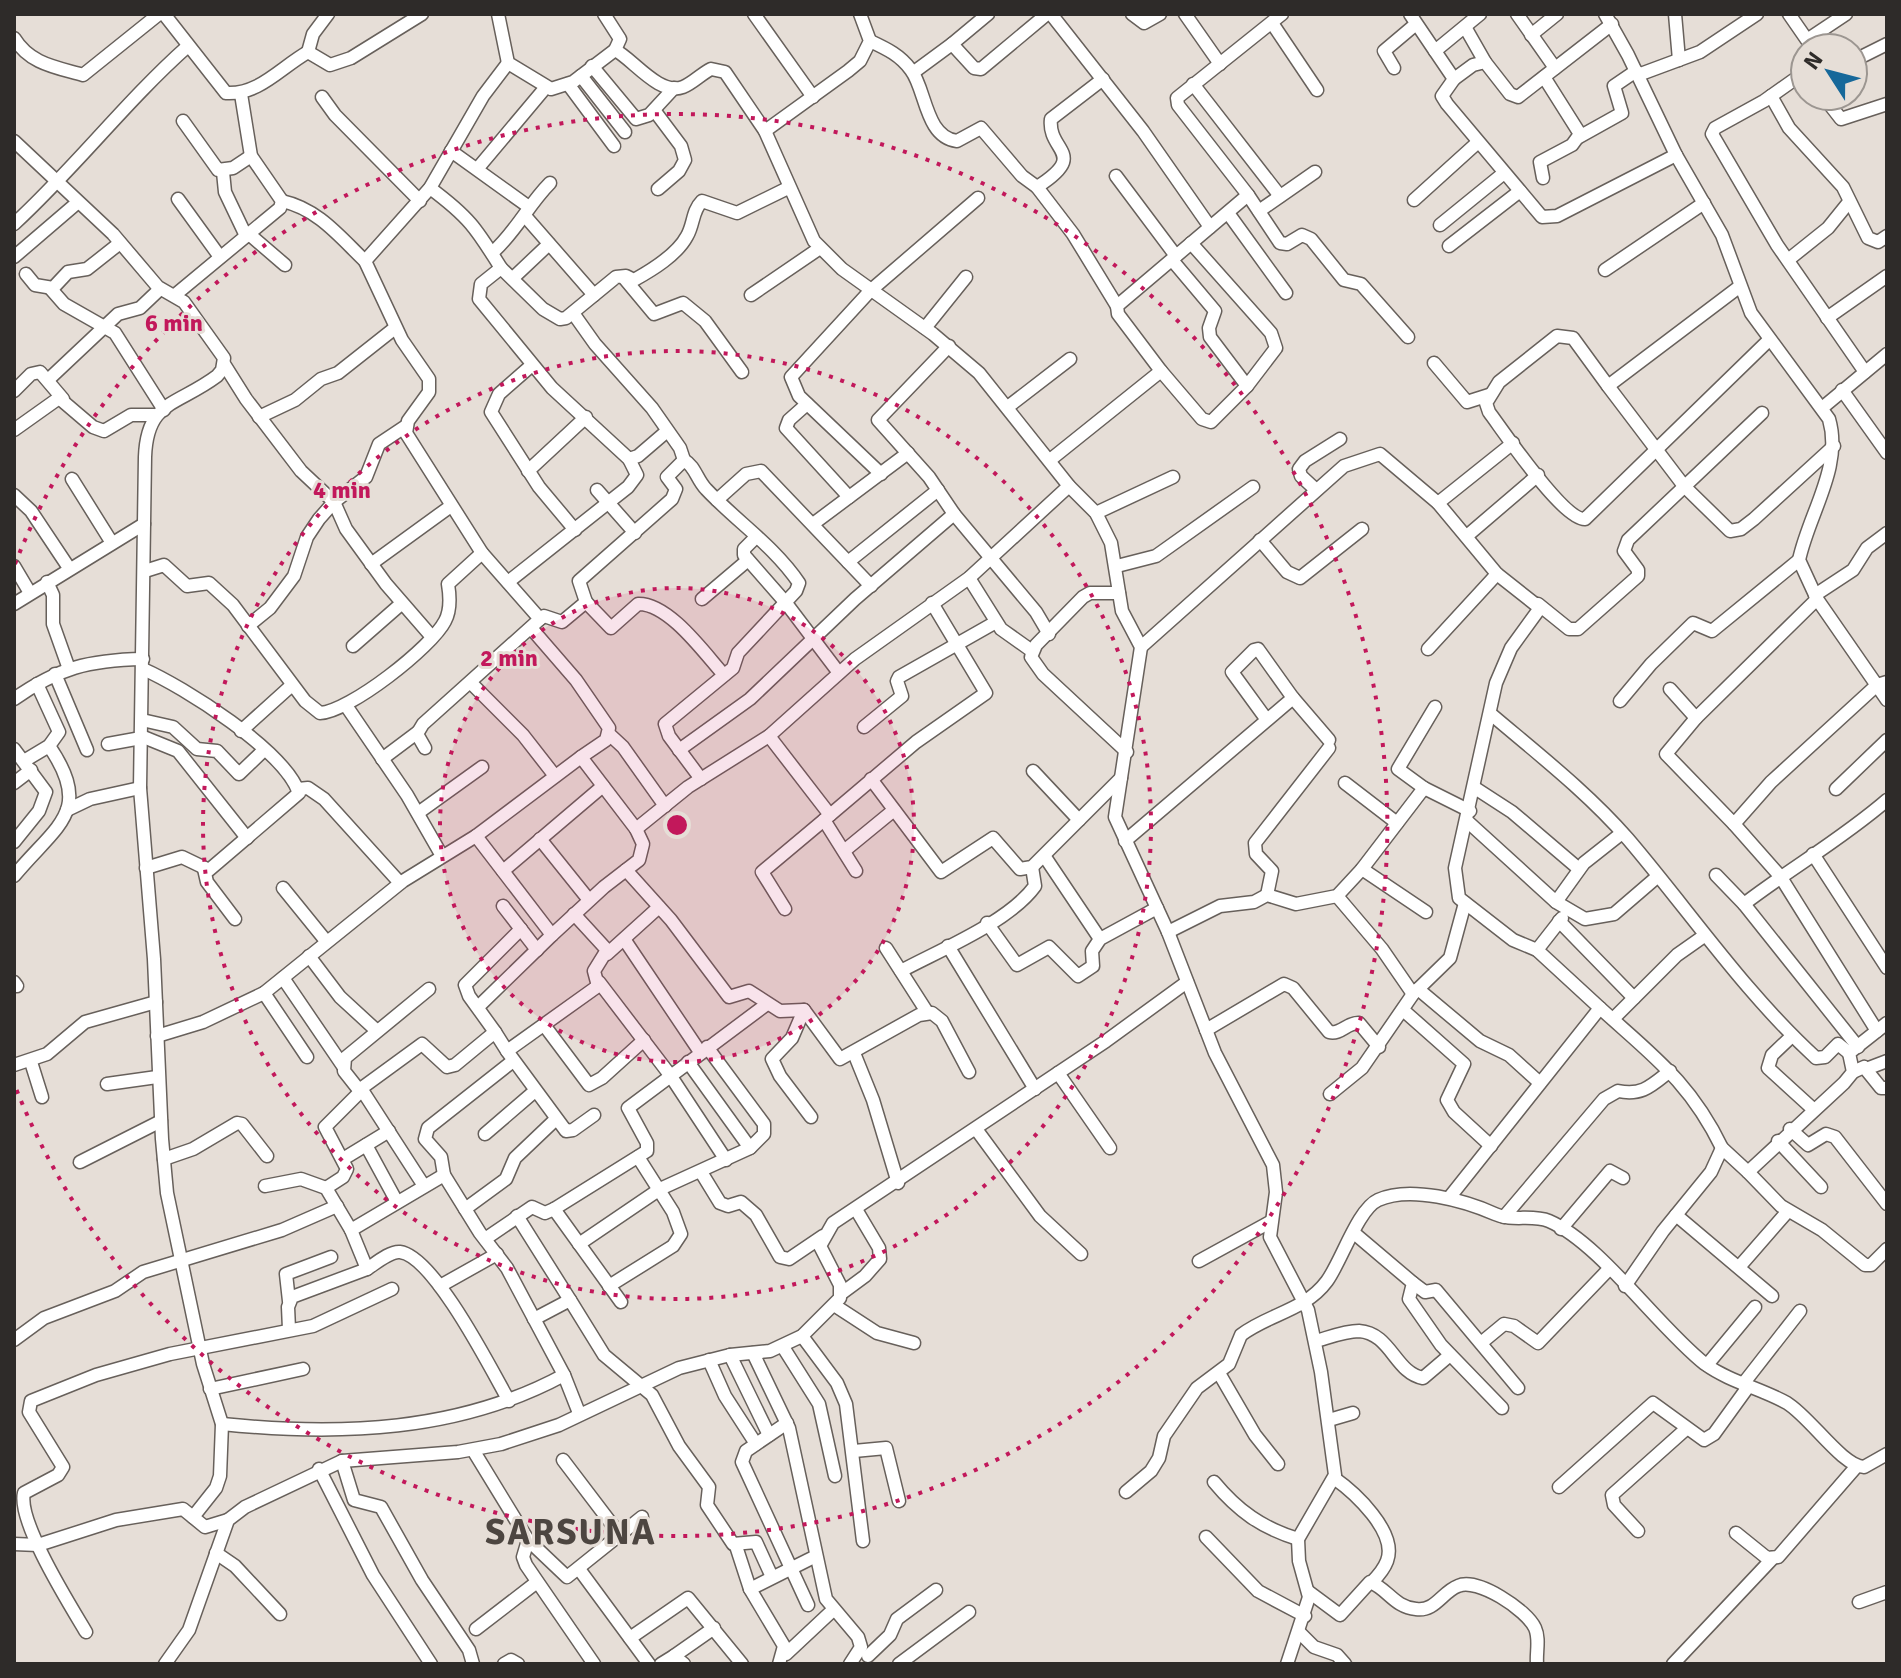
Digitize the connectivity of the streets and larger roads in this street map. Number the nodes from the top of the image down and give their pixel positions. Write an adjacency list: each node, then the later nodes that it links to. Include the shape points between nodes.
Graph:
1 (328, 14): 32 (street)
2 (422, 14): 32 (street, via 339,63 330,65)
3 (498, 14): 36 (street)
4 (604, 14): 30 (street, via 620,39)
5 (754, 14): 55 (street)
6 (860, 14): 26 (street)
7 (988, 14): 27 (street)
8 (1049, 14): 27 (street, via 981,69); 44 (street)
9 (1132, 14): 10 (street, via 1144,23)
10 (1160, 14)
11 (1185, 14): 37 (street)
12 (1480, 14): 23 (street)
13 (1517, 14): 24 (street)
14 (1557, 14): 24 (street)
15 (1675, 14): 34 (street)
16 (1757, 14): 34 (street, via 1715,44)
17 (1789, 14): 18 (street, via 1807,40)
18 (1846, 14)
19 (165, 15): 25 (street, via 83,75 41,63 23,53); 29 (street)
20 (1277, 19): 37 (street); 51 (street)
21 (1413, 19): 31 (street); 39 (street, via 1385,49)
22 (1608, 19): 41 (street); 42 (street)
23 (1465, 27): 31 (street); 35 (street)
24 (1531, 35): 41 (street)
25 (14, 38)
26 (870, 41): 40 (street, via 894,52); 55 (street, via 860,61)
27 (952, 44): 40 (street)
28 (1887, 44): 33 (street)
29 (188, 46): 52 (street, via 226,93); 76 (street)
30 (615, 50): 38 (street); 50 (street)
31 (1435, 51): 45 (street)
32 (308, 52): 52 (street)
33 (1869, 53)
34 (1679, 60): 42 (street)
35 (1485, 62): 41 (street, via 1514,97); 45 (street)
36 (508, 63): 49 (street); 66 (street)
37 (1220, 64): 48 (street)
38 (592, 66): 43 (street); 56 (street, via 636,119)
39 (1394, 68)
40 (914, 72): 77 (street, via 925,108 946,137 957,141 981,128)
41 (1549, 72): 62 (street)
42 (1637, 73): 62 (street, via 1614,86 1622,113); 67 (street)
43 (581, 76): 47 (street); 61 (street)
44 (1103, 79): 77 (street, via 1051,119 1064,163); 97 (street)
45 (1454, 79): 64 (street, via 1442,96)
46 (1789, 83): 53 (street)
47 (568, 84): 49 (street); 65 (street)
48 (1193, 84): 82 (street, via 1177,98 1178,105); 83 (street)
49 (546, 87): 69 (street)
50 (674, 88): 56 (street); 60 (street, via 718,69 740,90)
51 (1317, 90)
52 (241, 94): 68 (street)
53 (1771, 96): 89 (street, via 1789,128 1843,187); 109 (street, via 1712,134)
54 (322, 97): 88 (street)
55 (813, 97): 60 (street)
56 (654, 110): 80 (street, via 685,160)
57 (1836, 112): 58 (street, via 1841,119)
58 (1866, 112)
59 (183, 121): 70 (street)
60 (765, 131): 79 (street)
61 (625, 132)
62 (1579, 137): 74 (street, via 1540,162)
63 (14, 141): 76 (street)
64 (1477, 143): 72 (street); 86 (street)
65 (614, 146)
66 (451, 151): 69 (street); 78 (street)
67 (1676, 155): 81 (street, via 1557,216 1542,217); 91 (street)
68 (251, 156): 70 (street); 87 (street)
69 (478, 168): 92 (street)
70 (223, 172): 98 (street, via 225,192)
71 (1315, 172): 83 (street)
72 (1504, 173): 81 (street); 96 (street)
73 (1116, 176): 108 (street)
74 (1543, 178)
75 (550, 183): 92 (street)
76 (57, 185): 90 (street); 95 (street)
77 (1037, 187): 127 (street)
78 (430, 188): 88 (street); 105 (street, via 472,221)
79 (788, 188): 104 (street); 115 (street, via 737,213 702,201 681,246 637,279)
80 (658, 189)
81 (1520, 191): 103 (street)
82 (1248, 195): 93 (street); 94 (street)
83 (1280, 196): 93 (street)
84 (978, 198): 122 (street)
85 (178, 199): 107 (street)
86 (1414, 200)
87 (282, 201): 98 (street, via 275,214); 110 (street, via 319,216)
88 (420, 201): 110 (street)
89 (1849, 202): 99 (street, via 1868,238 1878,242); 109 (street, via 1828,228)
90 (77, 203): 100 (street); 106 (street)
91 (1704, 203): 113 (street); 119 (street, via 1722,235)
92 (527, 211): 102 (street); 105 (street)
93 (1259, 211): 133 (street, via 1280,243 1302,235 1311,239 1340,277 1361,284)
94 (1228, 213): 97 (street); 123 (street)
95 (14, 224)
96 (1440, 225)
97 (1210, 227): 101 (street)
98 (248, 235): 107 (street); 111 (street)
99 (1887, 236)
100 (120, 243): 120 (street, via 87,269 72,270); 121 (street)
101 (1191, 243): 108 (street); 145 (street, via 1276,341 1271,358)
102 (549, 244): 118 (street); 125 (street)
103 (1449, 246)
104 (820, 248): 122 (street); 126 (street)
105 (492, 253): 112 (street)
106 (14, 257)
107 (220, 257): 124 (street)
108 (1174, 258): 127 (street); 145 (street, via 1215,311 1210,337)
109 (1788, 260): 129 (street)
110 (365, 261): 131 (street)
111 (285, 265)
112 (501, 268): 118 (street); 140 (street, via 481,284 479,299)
113 (1605, 270)
114 (26, 274): 120 (street, via 35,285)
115 (622, 275): 125 (street); 142 (street, via 654,314 683,303 705,321)
116 (1887, 276): 129 (street)
117 (966, 277): 132 (street)
118 (513, 278): 128 (street, via 553,317)
119 (1739, 287): 134 (street); 146 (street)
120 (50, 288): 130 (street, via 64,304)
121 (160, 289): 124 (street); 130 (street, via 140,308 124,311)
122 (870, 291): 132 (street); 151 (street, via 791,377)
123 (1286, 293)
124 (175, 295): 139 (street, via 204,326)
125 (594, 295): 128 (street)
126 (751, 295)
127 (1117, 306): 141 (street)
128 (573, 313): 160 (street)
129 (1827, 318): 143 (street)
130 (106, 327): 144 (street); 154 (street, via 145,375)
131 (395, 328): 156 (street, via 334,376); 158 (street, via 430,385)
132 (925, 328): 135 (street)
133 (1408, 337)
134 (1769, 340): 153 (street); 164 (street)
135 (949, 346): 152 (street); 165 (street, via 878,417)
136 (1070, 359): 152 (street)
137 (1885, 359): 143 (street)
138 (1434, 363): 149 (street, via 1467,402)
139 (224, 364): 154 (street, via 217,376); 156 (street)
140 (532, 365): 157 (street); 170 (street, via 490,408)
141 (1161, 371): 145 (street, via 1207,422); 169 (street)
142 (742, 372)
143 (1865, 372): 147 (street)
144 (49, 379): 148 (street, via 36,372); 150 (street)
145 (1247, 386)
146 (1608, 386): 149 (street, via 1579,344 1564,334); 164 (street)
147 (1842, 390): 153 (street); 166 (street)
148 (14, 391)
149 (1489, 395): 162 (street, via 1489,412)
150 (63, 399): 154 (street, via 104,431 131,415); 159 (street)
151 (807, 404): 171 (street); 182 (street, via 786,428)
152 (1009, 406): 169 (street)
153 (1822, 408): 163 (street)
154 (159, 412): 190 (street, via 146,434)
155 (1762, 413): 176 (street)
156 (259, 417): 184 (street, via 310,481)
157 (586, 417): 167 (street); 170 (street)
158 (406, 426): 184 (street, via 379,444 366,477); 187 (street)
159 (14, 430)
160 (666, 432): 167 (street); 168 (street)
161 (1340, 439): 178 (street, via 1299,469)
162 (1513, 443): 172 (street); 186 (street)
163 (1834, 446): 176 (street, via 1735,531 1722,526); 203 (street)
164 (1656, 448): 172 (street, via 1585,519 1574,516); 176 (street)
165 (908, 453): 171 (street); 180 (street)
166 (1887, 453)
167 (629, 459): 185 (street, via 637,475)
168 (684, 460): 183 (street); 194 (street, via 667,477 676,489 672,499)
169 (1050, 460): 175 (street)
170 (528, 471): 193 (street)
171 (881, 474): 182 (street)
172 (1538, 475): 196 (street)
173 (1173, 477): 188 (street)
174 (72, 479): 199 (street)
175 (1069, 486): 188 (street); 202 (street)
176 (1684, 486): 224 (street, via 1626,542 1624,551 1639,573 1635,580 1578,629 1572,631)
177 (1253, 487): 207 (street, via 1171,548)
178 (1315, 489): 186 (street, via 1344,466 1380,454); 198 (street)
179 (597, 490): 185 (street)
180 (938, 490): 189 (street); 204 (street)
181 (14, 495): 208 (street)
182 (849, 497): 191 (street)
183 (717, 500): 191 (street, via 746,474 761,471); 197 (street)
184 (334, 502): 205 (street); 227 (street, via 307,537 294,576 270,608)
185 (609, 503): 193 (street); 194 (street)
186 (1438, 503): 196 (street)
187 (451, 506): 200 (street); 205 (street)
188 (1096, 513): 207 (street)
189 (954, 514): 202 (street); 214 (street)
190 (144, 524): 199 (street); 209 (street)
191 (813, 524): 204 (street)
192 (1362, 529): 198 (street, via 1300,578 1287,572)
193 (575, 530): 213 (street)
194 (635, 533): 219 (street, via 579,581)
195 (1887, 533): 217 (street, via 1867,548 1853,570)
196 (1468, 535): 210 (street)
197 (756, 537): 201 (street, via 743,551); 220 (street, via 799,583)
198 (1260, 540): 233 (street)
199 (112, 543): 208 (street)
200 (482, 553): 213 (street); 229 (street, via 448,584 446,620)
201 (748, 560): 218 (street); 220 (street)
202 (990, 560): 211 (street); 228 (street)
203 (1799, 560): 217 (street); 249 (street, via 1712,631 1693,623)
204 (848, 562): 214 (street)
205 (371, 564): 223 (street)
206 (14, 566): 215 (street)
207 (1117, 566): 216 (street)
208 (69, 568): 212 (street)
209 (145, 571): 227 (street, via 164,565 187,586 209,583); 236 (street)
210 (1497, 574): 224 (street); 234 (street)
211 (969, 578): 221 (street); 225 (street)
212 (47, 582): 215 (street); 237 (street, via 53,595 53,624)
213 (508, 582): 226 (street)
214 (871, 586): 230 (street)
215 (30, 593): 222 (street)
216 (1119, 593): 228 (street, via 1090,593); 233 (street, via 1122,611)
217 (1816, 597): 242 (street); 253 (street)
218 (702, 599)
219 (586, 602): 226 (street, via 562,622 544,616); 240 (street, via 611,628 638,604 654,606)
220 (786, 603): 230 (street); 240 (street)
221 (932, 603): 232 (street); 238 (street)
222 (14, 604)
223 (401, 604): 229 (street); 231 (street)
224 (1538, 604): 252 (street, via 1539,613 1504,661)
225 (996, 622): 232 (street); 235 (street, via 1007,636)
226 (535, 623): 241 (street); 259 (street, via 605,719)
227 (248, 626): 244 (street)
228 (1049, 634): 235 (street)
229 (432, 637): 250 (street)
230 (812, 639): 238 (street); 268 (street, via 750,699)
231 (353, 646)
232 (959, 646): 256 (street, via 899,677 902,696); 279 (street, via 984,685 984,696)
233 (1141, 647): 270 (street)
234 (1428, 649)
235 (1032, 651): 270 (street, via 1043,674)
236 (143, 664): 237 (street, via 98,660); 254 (street); 257 (street)
237 (69, 669): 239 (street)
238 (839, 673): 260 (street)
239 (55, 674): 243 (street); 267 (street)
240 (724, 675): 268 (street, via 665,724)
241 (471, 683): 258 (street); 276 (street)
242 (1882, 683): 248 (street); 297 (street, via 1771,782)
243 (37, 684): 247 (street); 264 (street, via 59,732)
244 (292, 685): 250 (street, via 320,713); 257 (street)
245 (1670, 689): 253 (street)
246 (1293, 698): 255 (street); 255 (street, via 1254,650 1232,672); 323 (street, via 1329,744 1255,843 1256,854 1272,871)
247 (14, 699)
248 (1887, 700)
249 (1620, 701)
250 (347, 707): 272 (street)
251 (1435, 707): 284 (street, via 1398,765)
252 (1492, 715): 285 (street); 299 (street)
253 (1696, 718): 297 (street, via 1666,754)
254 (142, 720): 261 (street); 269 (street, via 173,727 197,749 217,751 239,774)
255 (1267, 720): 303 (street)
256 (864, 727)
257 (241, 731): 269 (street)
258 (418, 732): 265 (street); 272 (street)
259 (609, 734): 271 (street); 289 (street)
260 (769, 736): 278 (street); 294 (street)
261 (141, 737): 263 (street); 283 (street); 301 (street, via 178,751)
262 (1887, 740): 287 (street)
263 (108, 744)
264 (49, 746): 273 (street); 290 (street, via 69,777)
265 (425, 748)
266 (14, 749): 273 (street)
267 (87, 750)
268 (679, 750): 278 (street)
269 (263, 751): 286 (street)
270 (1127, 752): 277 (street)
271 (581, 757): 276 (street); 282 (street)
272 (382, 759): 292 (street)
273 (28, 766): 280 (street); 304 (street, via 45,796)
274 (482, 767): 292 (street)
275 (1033, 771): 295 (street)
276 (555, 776): 300 (street)
277 (1122, 778): 295 (street); 303 (street, via 1115,817)
278 (701, 779): 289 (street)
279 (871, 779): 291 (street); 294 (street)
280 (14, 783)
281 (1345, 783): 296 (street)
282 (603, 786): 298 (street); 302 (street)
283 (140, 788): 290 (street); 310 (street)
284 (1424, 788): 293 (street); 296 (street)
285 (1475, 788): 293 (street); 313 (street)
286 (298, 789): 301 (street, via 295,800); 321 (street, via 308,788 324,799)
287 (1836, 789)
288 (1887, 800): 306 (street)
289 (665, 806): 298 (street)
290 (67, 810): 318 (street)
291 (894, 810): 305 (street); 309 (street, via 941,872 993,838 1020,869)
292 (418, 813): 307 (street)
293 (1468, 816): 326 (street); 327 (street, via 1455,868 1457,894)
294 (827, 818): 305 (street); 332 (street, via 762,872)
295 (1079, 820): 308 (street)
296 (1397, 823): 312 (street)
297 (1734, 824): 319 (street)
298 (636, 829): 314 (street, via 643,852)
299 (1622, 833): 313 (street); 320 (street)
300 (476, 836): 307 (street); 315 (street)
301 (247, 838): 311 (street, via 213,868)
302 (540, 839): 315 (street); 325 (street)
303 (1125, 841): 331 (street)
304 (14, 842)
305 (844, 851): 316 (street)
306 (1813, 854): 319 (street); 353 (street)
307 (442, 856): 321 (street)
308 (1045, 857): 309 (street); 345 (street)
309 (1032, 867): 338 (street, via 1032,891)
310 (146, 868): 311 (street, via 182,857); 362 (street)
311 (204, 869): 336 (street, via 207,882)
312 (1362, 869): 324 (street); 334 (street)
313 (1579, 869): 326 (street)
314 (626, 870): 325 (street); 330 (street)
315 (503, 871): 341 (street)
316 (856, 871)
317 (1716, 875): 328 (street)
318 (14, 876)
319 (1780, 876): 328 (street); 371 (street)
320 (1657, 877): 333 (street, via 1606,917 1585,919); 342 (street)
321 (400, 883): 344 (street)
322 (283, 888): 344 (street)
323 (1267, 895): 324 (street, via 1296,904); 340 (street, via 1220,906)
324 (1337, 896): 359 (street)
325 (589, 900): 335 (street)
326 (1556, 902): 333 (street)
327 (1465, 903): 349 (street, via 1513,940); 359 (street, via 1450,958)
328 (1744, 904): 380 (street)
329 (503, 906): 339 (street)
330 (659, 907): 343 (street); 363 (street, via 726,995 749,991)
331 (1157, 908): 340 (street); 345 (street)
332 (785, 909)
333 (1568, 911): 337 (street)
334 (1426, 912)
335 (574, 914): 341 (street); 350 (street)
336 (235, 919)
337 (1559, 921): 349 (street); 361 (street)
338 (987, 923): 345 (street, via 1017,965 1049,947 1081,975 1094,962 1091,954); 346 (street)
339 (521, 929): 348 (street); 364 (street, via 465,985)
340 (1168, 932): 357 (street)
341 (552, 935): 348 (street)
342 (1704, 936): 361 (street); 376 (street)
343 (624, 939): 350 (street); 379 (street)
344 (326, 941): 352 (street)
345 (1097, 942): 351 (street)
346 (948, 946): 354 (street); 399 (street)
347 (886, 948): 354 (street)
348 (537, 950): 364 (street)
349 (1537, 950): 365 (street)
350 (607, 954): 356 (street, via 594,971)
351 (1082, 954)
352 (309, 956): 355 (street); 373 (street, via 340,997)
353 (1887, 968)
354 (901, 971): 368 (street)
355 (283, 978): 360 (street); 388 (street)
356 (599, 982): 370 (street); 377 (street)
357 (1187, 982): 372 (street); 393 (street)
358 (429, 989): 373 (street)
359 (1416, 992): 367 (street); 396 (street, via 1480,1041 1509,1055)
360 (264, 993): 375 (street, via 203,1022); 383 (street)
361 (1634, 998): 369 (street)
362 (156, 1002): 375 (street); 385 (street, via 85,1022)
363 (767, 1004): 366 (street, via 786,1013); 379 (street)
364 (478, 1007): 374 (street)
365 (1600, 1008): 369 (street); 396 (street)
366 (804, 1010): 381 (street, via 836,1055 846,1058); 406 (street, via 792,1038 772,1059)
367 (1403, 1010): 378 (street); 415 (street, via 1464,1064 1447,1100)
368 (927, 1012): 381 (street); 391 (street, via 942,1021)
369 (1613, 1019): 390 (street)
370 (544, 1025): 377 (street, via 589,1085); 382 (street)
371 (1882, 1027): 380 (street)
372 (1206, 1030): 378 (street, via 1284,984 1329,1032 1359,1023); 446 (street, via 1273,1165 1276,1192)
373 (377, 1031): 388 (street, via 348,1055)
374 (495, 1032): 382 (street); 400 (street, via 451,1066 443,1065 426,1046 418,1046)
375 (157, 1036): 395 (street)
376 (1792, 1036): 380 (street, via 1816,1058 1838,1044); 404 (street, via 1772,1055 1768,1068)
377 (644, 1040): 394 (street)
378 (1379, 1047): 402 (street)
379 (704, 1050): 386 (street); 416 (street, via 764,1124 764,1134)
380 (1853, 1050): 392 (street)
381 (854, 1053): 429 (street)
382 (510, 1056): 401 (street); 427 (street, via 428,1128 425,1139 441,1157)
383 (307, 1057)
384 (1887, 1061): 389 (street)
385 (31, 1062): 387 (street); 403 (street)
386 (688, 1062): 394 (street); 416 (street)
387 (14, 1065)
388 (343, 1066): 400 (street)
389 (1866, 1069): 392 (street); 398 (street, via 1881,1088)
390 (1670, 1071): 418 (street, via 1705,1113); 445 (street, via 1644,1092 1618,1091 1604,1099)
391 (969, 1072)
392 (1853, 1072): 404 (street)
393 (1058, 1073): 399 (street); 417 (street)
394 (670, 1075): 420 (street, via 627,1109 649,1148); 423 (street)
395 (157, 1077): 397 (street); 408 (street)
396 (1540, 1083): 415 (street)
397 (107, 1084)
398 (1887, 1088)
399 (1035, 1089): 409 (street)
400 (362, 1090): 411 (street); 422 (street, via 325,1127)
401 (535, 1091): 407 (street); 412 (street)
402 (1330, 1094)
403 (42, 1097)
404 (1813, 1109): 410 (street)
405 (594, 1115): 407 (street, via 569,1131)
406 (811, 1117)
407 (556, 1119): 439 (street, via 515,1158 506,1179)
408 (161, 1121): 421 (street); 424 (street)
409 (976, 1129): 429 (street); 455 (street, via 1040,1216)
410 (1790, 1129): 413 (street); 437 (street, via 1808,1145 1826,1134 1835,1137)
411 (389, 1131): 414 (street); 431 (street)
412 (485, 1134)
413 (1778, 1141): 426 (street); 432 (street)
414 (366, 1145): 422 (street); 436 (street)
415 (1491, 1146): 435 (street)
416 (750, 1148): 423 (street)
417 (1110, 1148)
418 (1722, 1148): 426 (street); 443 (street, via 1711,1172)
419 (267, 1156): 421 (street, via 237,1123)
420 (638, 1157): 434 (street); 440 (street)
421 (164, 1159): 457 (street)
422 (343, 1159): 433 (street, via 346,1175)
423 (726, 1160): 425 (street)
424 (80, 1162)
425 (701, 1172): 434 (street); 450 (street, via 720,1203 741,1202 751,1209 780,1257 789,1259)
426 (1748, 1172): 442 (street)
427 (444, 1175): 431 (street); 439 (street)
428 (1623, 1178): 447 (street, via 1610,1171)
429 (898, 1183): 441 (street)
430 (265, 1186): 433 (street, via 301,1179)
431 (424, 1186): 436 (street)
432 (1821, 1187)
433 (326, 1188): 438 (street)
434 (660, 1189): 452 (street); 464 (street, via 680,1238)
435 (1449, 1198): 445 (street); 449 (street, via 1379,1199)
436 (397, 1202): 448 (street)
437 (1887, 1204)
438 (337, 1206): 448 (street); 457 (street, via 282,1230)
439 (465, 1209): 451 (street)
440 (554, 1209): 444 (street, via 545,1213 532,1207); 452 (street)
441 (857, 1211): 450 (street, via 833,1223); 467 (street, via 880,1259)
442 (1788, 1211): 453 (street, via 1868,1266); 459 (street)
443 (1676, 1215): 459 (street); 465 (street)
444 (517, 1216): 451 (street); 469 (street)
445 (1504, 1217): 447 (street, via 1539,1219)
446 (1270, 1222): 458 (street); 472 (street, via 1273,1249)
447 (1561, 1229): 461 (street)
448 (351, 1230): 460 (street)
449 (1354, 1233): 462 (street); 472 (street, via 1329,1279)
450 (823, 1236): 467 (street, via 822,1255)
451 (485, 1239): 454 (street)
452 (579, 1244): 464 (street)
453 (1887, 1249)
454 (497, 1254): 463 (street); 476 (street)
455 (1081, 1254)
456 (331, 1257): 470 (street, via 286,1274)
457 (181, 1260): 479 (street, via 68,1306); 484 (street)
458 (1199, 1261)
459 (1740, 1266): 468 (street)
460 (367, 1269): 463 (street, via 400,1252 416,1260); 470 (street)
461 (1609, 1269): 465 (street); 482 (street, via 1538,1343 1504,1324)
462 (1413, 1283): 482 (street, via 1425,1292 1441,1293); 487 (street, via 1409,1299)
463 (440, 1286): 497 (street)
464 (609, 1286): 471 (street)
465 (1625, 1286): 489 (street)
466 (392, 1289): 477 (street, via 313,1326)
467 (842, 1293): 473 (street)
468 (1772, 1296)
469 (570, 1300): 476 (street); 493 (street, via 604,1355)
470 (289, 1301): 477 (street)
471 (621, 1302)
472 (1304, 1302): 480 (street); 491 (street, via 1244,1331)
473 (834, 1305): 478 (street); 481 (street, via 888,1338)
474 (1755, 1307): 489 (street)
475 (1800, 1311): 494 (street)
476 (534, 1319): 492 (street)
477 (289, 1329): 484 (street)
478 (802, 1336): 483 (street); 508 (street, via 842,1393)
479 (14, 1340)
480 (1316, 1341): 487 (street, via 1365,1332 1385,1344 1404,1369 1423,1378); 501 (street)
481 (914, 1343)
482 (1481, 1343): 495 (street)
483 (783, 1347): 485 (street); 515 (street, via 819,1404)
484 (200, 1348): 496 (street); 519 (street, via 96,1375 31,1401 29,1412 63,1467 58,1475)
485 (753, 1353): 486 (street); 502 (street)
486 (730, 1355): 488 (street); 505 (street)
487 (1450, 1355): 498 (street)
488 (709, 1360): 493 (street); 506 (street)
489 (1707, 1365): 494 (street)
490 (303, 1369): 496 (street)
491 (1219, 1373): 512 (street); 520 (street, via 1197,1388 1164,1436 1156,1465)
492 (564, 1375): 497 (street); 499 (street)
493 (641, 1386): 499 (street); 534 (street, via 652,1395 709,1487 707,1505)
494 (1745, 1386): 504 (street, via 1710,1439 1697,1438); 513 (street, via 1804,1415)
495 (1518, 1388)
496 (210, 1389): 503 (street)
497 (509, 1401): 503 (street, via 460,1417 322,1432)
498 (1502, 1408)
499 (579, 1413): 507 (street, via 559,1425)
500 (1353, 1413): 501 (street)
501 (1329, 1420): 516 (street)
502 (787, 1423): 505 (street); 536 (street)
503 (222, 1424): 522 (street, via 220,1476)
504 (1686, 1429): 518 (street, via 1653,1403); 525 (street, via 1612,1495 1614,1505)
505 (769, 1435): 506 (street)
506 (756, 1444): 538 (street, via 742,1462)
507 (473, 1450): 511 (street); 530 (street)
508 (854, 1451): 521 (street, via 886,1448); 531 (street)
509 (1887, 1454): 513 (street)
510 (563, 1460): 527 (street)
511 (342, 1461): 514 (street); 563 (street, via 351,1496 381,1507)
512 (1278, 1464)
513 (1856, 1467): 537 (street)
514 (319, 1469): 524 (street); 562 (street, via 373,1575)
515 (835, 1476)
516 (1334, 1478): 529 (street); 542 (street, via 1364,1503 1387,1541 1387,1561)
517 (1214, 1482): 529 (street, via 1240,1512)
518 (1559, 1487)
519 (19, 1490): 533 (street)
520 (1126, 1492)
521 (899, 1501)
522 (193, 1517): 524 (street, via 205,1527); 533 (street, via 183,1509 116,1520)
523 (642, 1517): 527 (street)
524 (228, 1520): 535 (street)
525 (1638, 1531)
526 (1736, 1533): 537 (street)
527 (620, 1535): 539 (street)
528 (1206, 1537): 552 (street, via 1258,1591)
529 (1298, 1539): 545 (street)
530 (528, 1540): 539 (street, via 563,1577); 541 (street, via 523,1557)
531 (863, 1541)
532 (14, 1544): 533 (street)
533 (38, 1545): 555 (street)
534 (736, 1546): 540 (street, via 756,1542); 543 (street)
535 (216, 1553): 551 (street); 561 (street, via 189,1630)
536 (814, 1557): 538 (street); 549 (street)
537 (1772, 1559): 575 (street)
538 (793, 1566): 540 (street); 548 (street)
539 (579, 1569): 557 (street)
540 (772, 1577): 543 (street)
541 (537, 1582): 554 (street); 566 (street)
542 (1372, 1582): 545 (street, via 1340,1615); 574 (street, via 1394,1603 1417,1610 1431,1607 1458,1585 1491,1591 1530,1620 1536,1630)
543 (750, 1589): 559 (street, via 784,1646)
544 (936, 1590): 558 (street, via 897,1619 890,1635)
545 (1309, 1592): 552 (street)
546 (1887, 1592): 547 (street)
547 (1859, 1602)
548 (808, 1605)
549 (833, 1610): 558 (street); 559 (street)
550 (969, 1612): 571 (street)
551 (280, 1614)
552 (1305, 1616): 556 (street)
553 (714, 1628): 557 (street, via 688,1598); 560 (street); 569 (street)
554 (476, 1629)
555 (86, 1632)
556 (1300, 1633): 572 (street); 573 (street)
557 (630, 1638): 567 (street)
558 (868, 1656): 570 (street)
559 (783, 1659)
560 (679, 1660): 568 (street)
561 (165, 1664)
562 (431, 1664)
563 (473, 1664)
564 (504, 1664): 565 (street)
565 (518, 1664)
566 (594, 1664)
567 (649, 1664)
568 (661, 1664)
569 (742, 1664)
570 (850, 1664)
571 (899, 1664)
572 (1287, 1664)
573 (1345, 1664)
574 (1537, 1664)
575 (1673, 1664)

